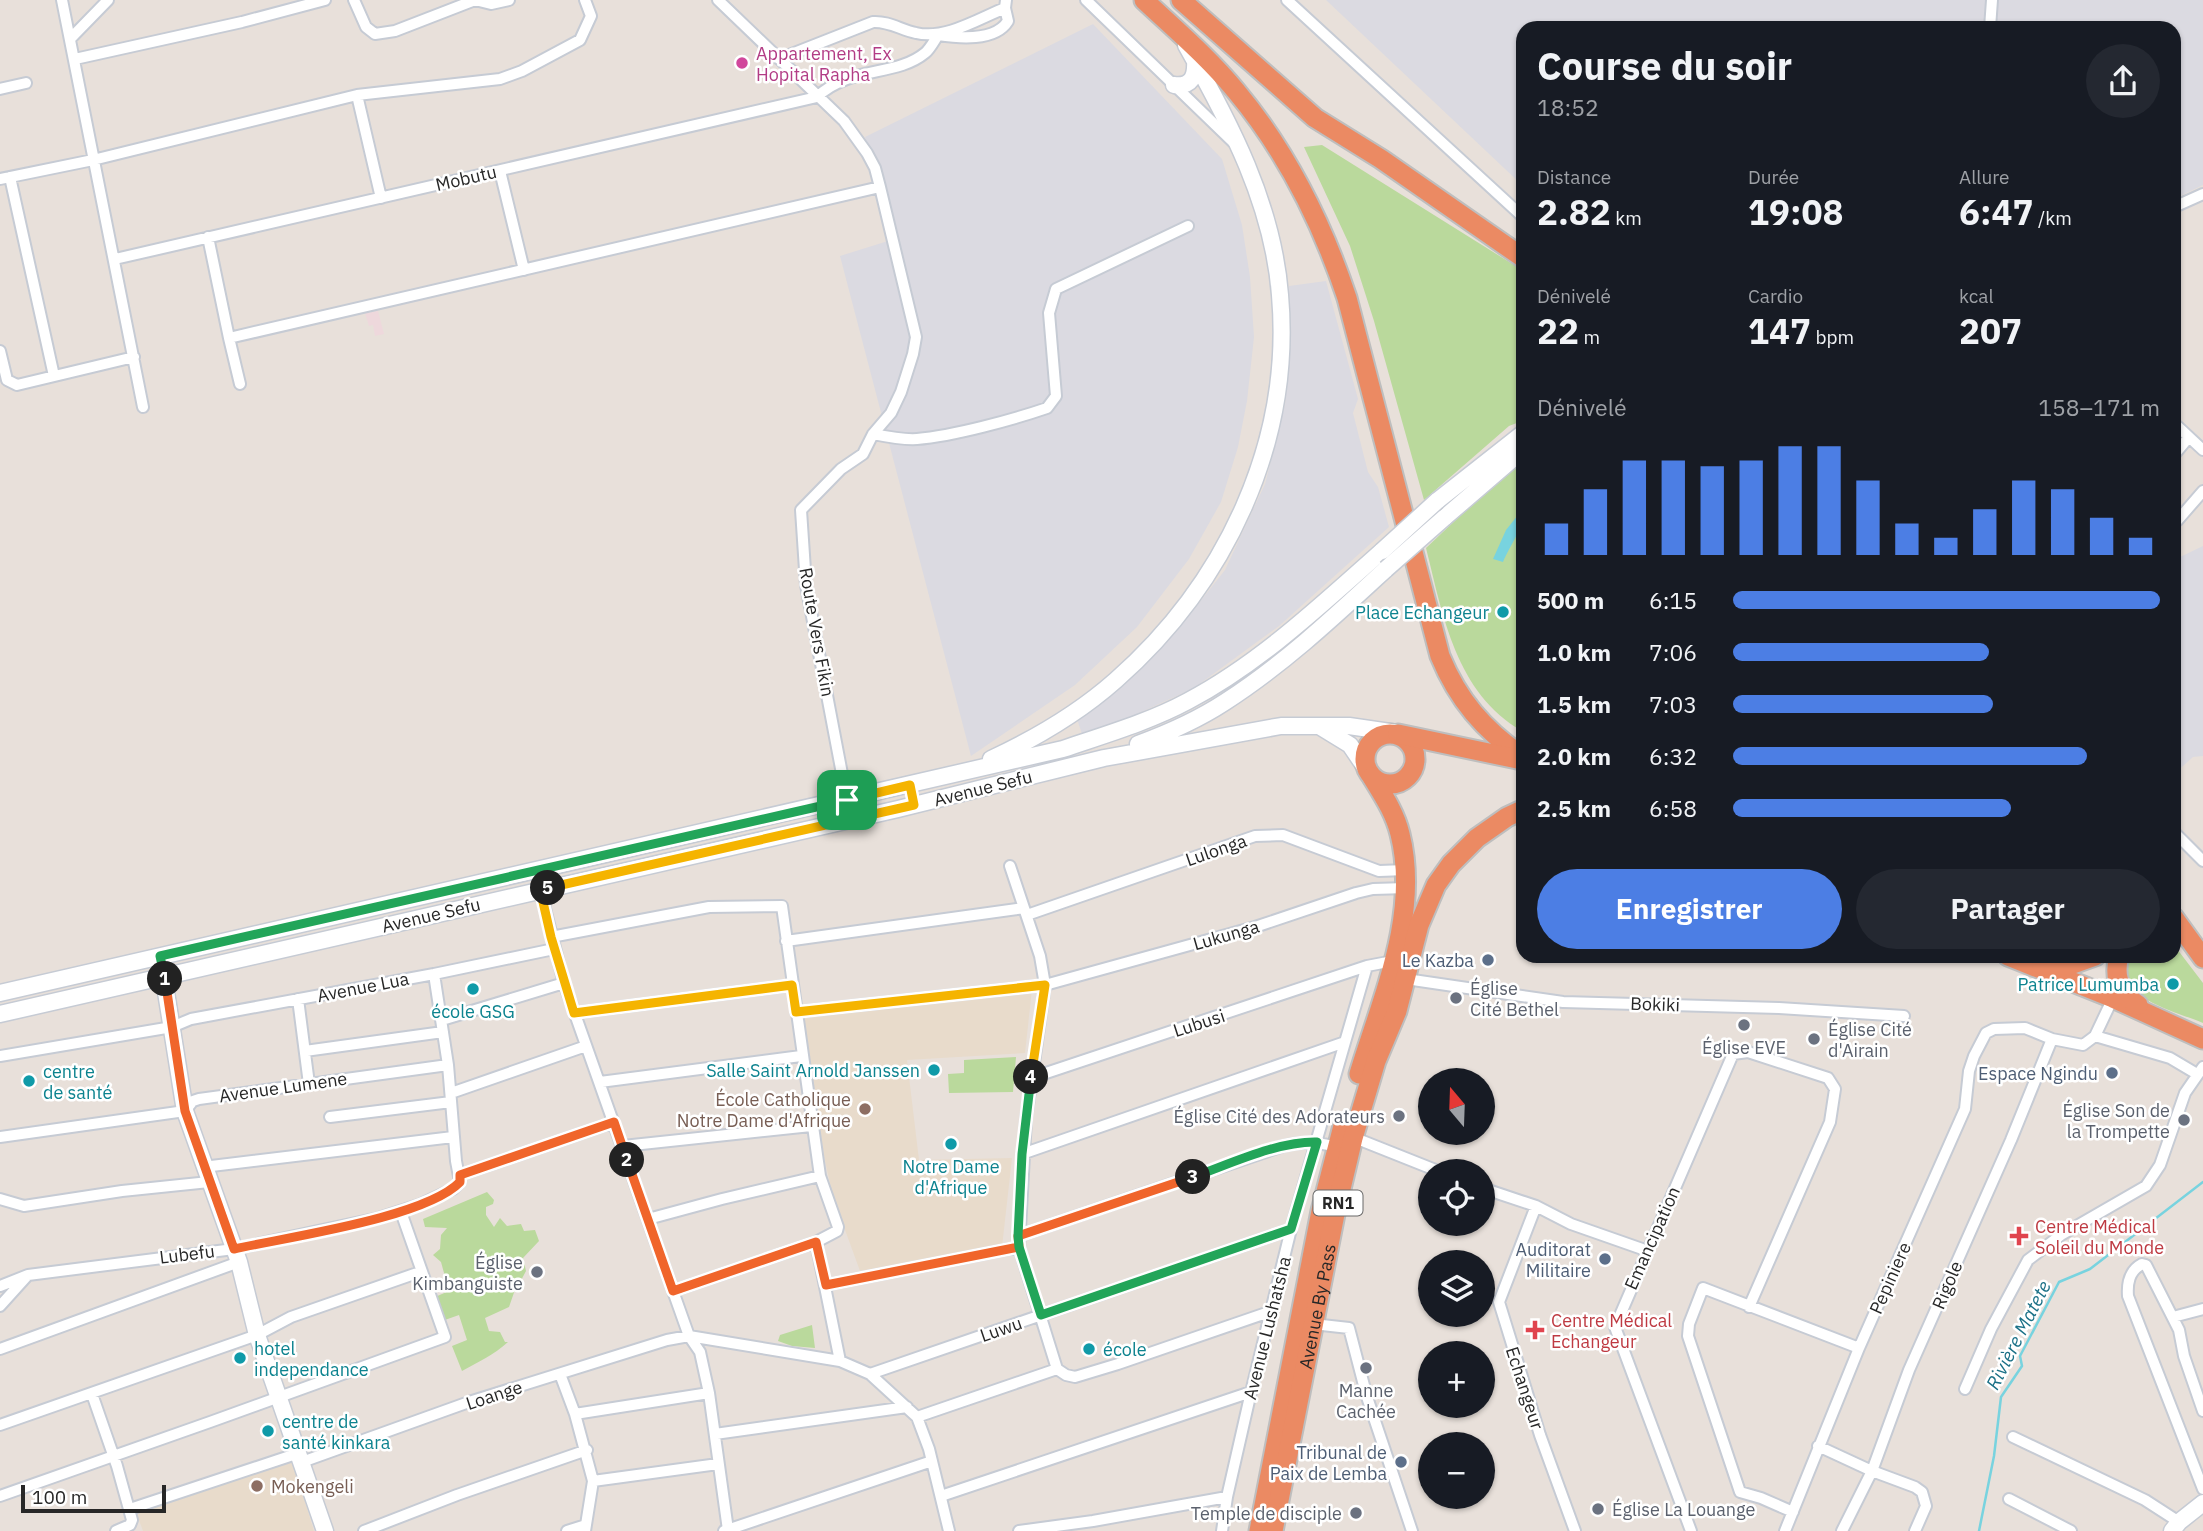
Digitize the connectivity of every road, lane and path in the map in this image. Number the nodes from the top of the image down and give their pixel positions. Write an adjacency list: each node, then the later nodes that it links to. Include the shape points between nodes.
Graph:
1 (62, 0): 17 (street)
2 (108, 0): 17 (street)
3 (325, 0): 18 (street)
4 (354, 0): 5 (street, via 374,34 396,31 475,0 491,4)
5 (509, 0)
6 (585, 0): 24 (street, via 591,16 580,40 522,71 500,79)
7 (718, 0): 19 (street)
8 (1086, 0): 22 (street)
9 (1145, 0): 15 (highway)
10 (1181, 0): 37 (highway, via 1315,118)
11 (1287, 0): 34 (street)
12 (1992, 0): 14 (street)
13 (1005, 4): 16 (street); 16 (street, via 1008,21 990,33 966,39)
14 (1990, 21)
15 (1180, 33): 20 (main road); 55 (highway, via 1260,121 1324,235 1347,298 1440,656 1457,692)
16 (938, 35): 19 (street, via 873,22); 25 (street, Mobutu, via 915,60 838,81)
17 (71, 38): 18 (street)
18 (75, 59): 27 (street)
19 (779, 59): 25 (street)
20 (1195, 60): 22 (main road, via 1191,81); 26 (main road)
21 (26, 83): 23 (street)
22 (1174, 85): 26 (street)
23 (0, 89)
24 (357, 95): 27 (street); 32 (street)
25 (817, 97): 28 (street, Mobutu); 30 (street, via 858,138)
26 (1240, 149): 62 (main road, via 1252,173 1273,250 1281,349 1276,403 1258,472 1238,522 1210,573 1170,626 1115,682 1018,747)
27 (93, 160): 29 (street); 38 (street)
28 (500, 171): 32 (street, Mobutu); 39 (street)
29 (5, 178): 43 (street)
30 (880, 187): 39 (street); 47 (street, Route Vers Fikin, via 916,337 901,392 891,414)
31 (2203, 194): 33 (street)
32 (381, 198): 36 (street, Mobutu)
33 (2181, 204)
34 (1516, 210)
35 (1188, 226): 47 (street, via 1056,289 1049,313 1056,396 1046,408 918,439)
36 (208, 237): 38 (street, Mobutu); 40 (street)
37 (1516, 253)
38 (115, 259): 42 (street)
39 (524, 270): 40 (street)
40 (229, 338): 44 (street)
41 (0, 351): 43 (street, via 12,384)
42 (134, 357): 43 (street); 45 (street)
43 (54, 376)
44 (240, 384)
45 (143, 407)
46 (2181, 430): 48 (street)
47 (873, 434): 65 (street, Route Vers Fikin, via 863,454 842,468 801,510 806,585)
48 (2189, 437): 50 (street); 51 (street)
49 (1516, 439): 62 (main road, bridge, via 1437,501 1277,642 1186,702 1063,749)
50 (2181, 447)
51 (2203, 450)
52 (1516, 456): 61 (main road, bridge, via 1306,642 1223,703)
53 (2203, 491): 54 (street)
54 (2181, 516)
55 (1482, 723): 58 (highway, via 1484,738); 59 (highway)
56 (1317, 725): 57 (main road, Avenue Sefu); 61 (main road, Avenue Sefu, via 1280,726); 63 (main road, via 1350,745)
57 (1397, 733): 58 (highway); 63 (highway, via 1371,741 1364,755); 63 (highway, via 1413,748 1411,773 1397,783 1379,782)
58 (1461, 747): 60 (highway)
59 (1516, 753)
60 (1516, 757)
61 (1104, 758): 66 (main road, Avenue Sefu)
62 (965, 772): 64 (main road, Avenue Sefu)
63 (1369, 774): 71 (highway, RN1, via 1389,804 1400,833)
64 (910, 785): 65 (main road, Avenue Sefu); 66 (main road)
65 (847, 800): 78 (main road, Avenue Sefu)
66 (914, 805): 72 (main road, Avenue Sefu)
67 (1516, 813): 89 (highway, Avenue By Pass / RN1, via 1477,838 1436,885 1419,925)
68 (2181, 839): 69 (street)
69 (2203, 861)
70 (1010, 866): 73 (street)
71 (1407, 879): 73 (street, Lulonga, via 1269,834); 80 (highway, Avenue By Pass / RN1); 92 (street, Lukunga)
72 (540, 889): 76 (street); 88 (main road, Avenue Sefu)
73 (1026, 912): 75 (street, Lulonga); 92 (street)
74 (2181, 928): 79 (highway)
75 (786, 941): 76 (street, Avenue Lua, via 782,906 709,907); 91 (street)
76 (553, 943): 87 (street, Avenue Lua); 90 (street)
77 (2181, 944): 85 (highway)
78 (160, 956): 88 (main road); 93 (main road, Avenue Sefu)
79 (2203, 958)
80 (1393, 961): 86 (street, Lubusi); 123 (highway, Avenue By Pass / RN1)
81 (2026, 963): 94 (highway)
82 (2038, 963): 83 (highway)
83 (2076, 963)
84 (2118, 963): 100 (highway, via 2120,988 2128,998)
85 (2203, 964)
86 (1367, 966): 106 (street, Avenue Lushatsha); 113 (street, Lubusi)
87 (434, 974): 95 (street, Avenue Lua); 101 (street)
88 (164, 976): 98 (main road, Avenue Sefu); 102 (main road)
89 (1406, 979): 99 (street, Bokiki, via 1563,1002); 123 (highway, Avenue By Pass / RN1)
90 (564, 983): 97 (street); 101 (street)
91 (792, 985): 96 (street); 97 (street)
92 (1045, 985): 96 (street, Lukunga); 113 (street)
93 (0, 993)
94 (2113, 998): 100 (highway); 103 (street)
95 (298, 999): 102 (street, Avenue Lua, via 195,1018); 108 (street)
96 (796, 1012): 110 (street)
97 (574, 1013): 107 (street)
98 (0, 1014)
99 (1904, 1016)
100 (2172, 1024): 105 (highway)
101 (442, 1026): 108 (street); 111 (street)
102 (172, 1027): 109 (street, Avenue Lua); 117 (main road)
103 (2095, 1036): 104 (street, via 2083,1045); 112 (street)
104 (2052, 1039): 155 (street, Pepiniere, via 2025,1028 1986,1033 1969,1071 1965,1109); 180 (street, Rigole, via 1909,1370)
105 (2203, 1039)
106 (1345, 1042): 124 (street, Avenue Lushatsha); 126 (street)
107 (586, 1046): 114 (street); 116 (street)
108 (304, 1051): 115 (street)
109 (0, 1056)
110 (801, 1056): 114 (street); 120 (street)
111 (448, 1065): 115 (street, Avenue Lumene); 116 (street)
112 (2200, 1071): 162 (street, via 2185,1093 2155,1175 2146,1186 2028,1260)
113 (1031, 1078): 126 (street)
114 (600, 1082): 119 (street)
115 (309, 1084): 117 (street, Avenue Lumene, via 199,1099)
116 (451, 1098): 118 (street); 122 (street)
117 (185, 1111): 121 (street, Avenue Lumene); 128 (main road)
118 (330, 1117)
119 (614, 1122): 125 (street); 129 (street)
120 (811, 1126): 125 (street); 130 (street)
121 (0, 1137)
122 (453, 1137): 128 (street); 129 (street)
123 (1344, 1139): 124 (street); 127 (street); 152 (highway, Avenue By Pass / RN1); 201 (highway, Avenue By Pass / RN1, via 1321,1211)
124 (1317, 1142): 136 (street, Avenue Lushatsha); 138 (street, via 1283,1146)
125 (623, 1146): 135 (street)
126 (1022, 1154): 138 (street)
127 (1418, 1164)
128 (206, 1175): 132 (street, via 24,1206); 140 (main road)
129 (460, 1175): 134 (street, Lubefu, via 453,1189)
130 (820, 1177): 135 (street); 137 (street, via 838,1227)
131 (1495, 1192): 133 (street)
132 (0, 1199)
133 (1536, 1206): 139 (street, via 1571,1224); 204 (street, Echangeur, via 1499,1302)
134 (401, 1212): 140 (street, Lubefu); 141 (street)
135 (648, 1219): 145 (street)
136 (1291, 1229): 149 (street, Avenue Lushatsha); 150 (street, Luwu)
137 (816, 1242): 143 (street); 145 (street)
138 (1018, 1242): 143 (street); 150 (street)
139 (1648, 1251): 147 (street, Emancipation, via 1733,1054 1748,1052 1828,1078 1835,1089 1830,1122); 205 (street, Emancipation, via 1615,1327)
140 (237, 1256): 142 (street, Lubefu); 153 (main road); 156 (street)
141 (420, 1272): 153 (street, via 291,1317); 166 (street, via 444,1336)
142 (28, 1275): 144 (street, Lubefu); 146 (street)
143 (826, 1285): 157 (street)
144 (0, 1286)
145 (673, 1291): 154 (street)
146 (0, 1306)
147 (1749, 1307): 155 (street); 189 (street, via 1703,1288 1688,1336 1740,1492)
148 (2203, 1309): 151 (street)
149 (1272, 1311): 158 (street, via 1075,1377); 163 (street, Avenue Lushatsha)
150 (1041, 1315): 158 (street); 160 (street, Luwu)
151 (2173, 1317): 161 (street); 182 (street, via 2146,1265 2134,1268 2128,1296)
152 (1313, 1324): 202 (highway, Avenue By Pass / RN1); 203 (street, via 1349,1328)
153 (257, 1335): 165 (street); 166 (main road)
154 (689, 1336): 157 (street); 159 (street, Loange); 164 (street, via 700,1352)
155 (1859, 1348): 174 (street, Pepiniere)
156 (0, 1349)
157 (840, 1361): 160 (street)
158 (1057, 1369): 170 (street)
159 (561, 1374): 169 (street); 177 (street, Loange)
160 (870, 1374): 167 (street)
161 (2198, 1376): 168 (street)
162 (1965, 1389)
163 (1251, 1392): 184 (street); 185 (street, Avenue Lushatsha)
164 (709, 1393): 169 (street); 172 (street)
165 (92, 1394): 171 (street); 176 (street)
166 (278, 1397): 176 (street); 177 (main road)
167 (907, 1407): 170 (street); 172 (street)
168 (2203, 1411)
169 (575, 1413): 175 (street)
170 (917, 1417): 178 (street)
171 (0, 1425)
172 (715, 1434): 179 (street)
173 (2013, 1437): 191 (street, via 2145,1500)
174 (1818, 1446): 180 (street); 189 (street, Pepiniere)
175 (587, 1450): 181 (street); 196 (street)
176 (113, 1455): 183 (street); 188 (street)
177 (300, 1457): 188 (street, Loange); 195 (main road)
178 (932, 1461): 184 (street); 193 (street)
179 (718, 1464): 181 (street); 193 (street)
180 (1872, 1471): 207 (street, Rigole); 208 (street, via 1922,1492 1926,1506)
181 (593, 1481): 192 (street)
182 (2203, 1489)
183 (0, 1496)
184 (941, 1496): 198 (street)
185 (1227, 1497): 190 (street); 200 (street, Avenue Lushatsha)
186 (2009, 1499): 209 (street)
187 (2203, 1503): 191 (main road)
188 (130, 1509): 194 (street, via 132,1523)
189 (1793, 1512): 206 (street, Pepiniere)
190 (1094, 1526): 199 (street)
191 (2175, 1526)
192 (586, 1528): 197 (street)
193 (726, 1530)
194 (116, 1531)
195 (325, 1531)
196 (364, 1531)
197 (567, 1531)
198 (949, 1531)
199 (1019, 1531)
200 (1222, 1531)
201 (1259, 1531)
202 (1273, 1531)
203 (1412, 1531)
204 (1575, 1531)
205 (1691, 1531)
206 (1786, 1531)
207 (1842, 1531)
208 (1914, 1531)
209 (2071, 1531)

